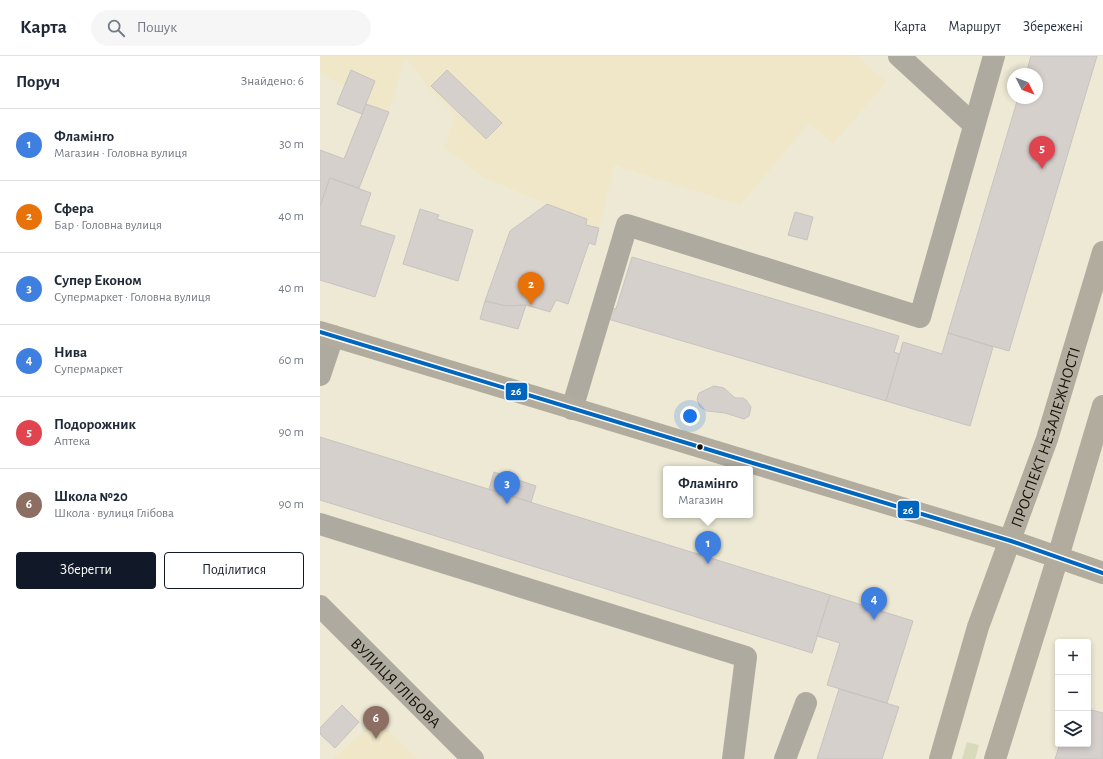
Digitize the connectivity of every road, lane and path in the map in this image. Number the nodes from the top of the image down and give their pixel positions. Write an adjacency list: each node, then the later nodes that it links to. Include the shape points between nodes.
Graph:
1 (899, 56): 3 (street)
2 (994, 56): 3 (street)
3 (974, 125): 8 (street, via 920,317 627,225)
4 (1103, 252): 10 (main road, ПРОСПЕКТ НЕЗАЛЕЖНОСТІ, via 1047,439)
5 (326, 334): 6 (street); 8 (main road)
6 (320, 375)
7 (1103, 406): 11 (main road)
8 (572, 409): 10 (main road)
9 (320, 524): 16 (street, via 746,657)
10 (1011, 541): 11 (main road); 18 (main road, ПРОСПЕКТ НЕЗАЛЕЖНОСТІ, via 978,627)
11 (1058, 557): 12 (main road); 19 (main road)
12 (1103, 573)
13 (320, 606): 15 (street, ВУЛИЦЯ ГЛІБОВА)
14 (806, 703): 17 (street)
15 (473, 759)
16 (733, 759)
17 (785, 759)
18 (940, 759)
19 (995, 759)

